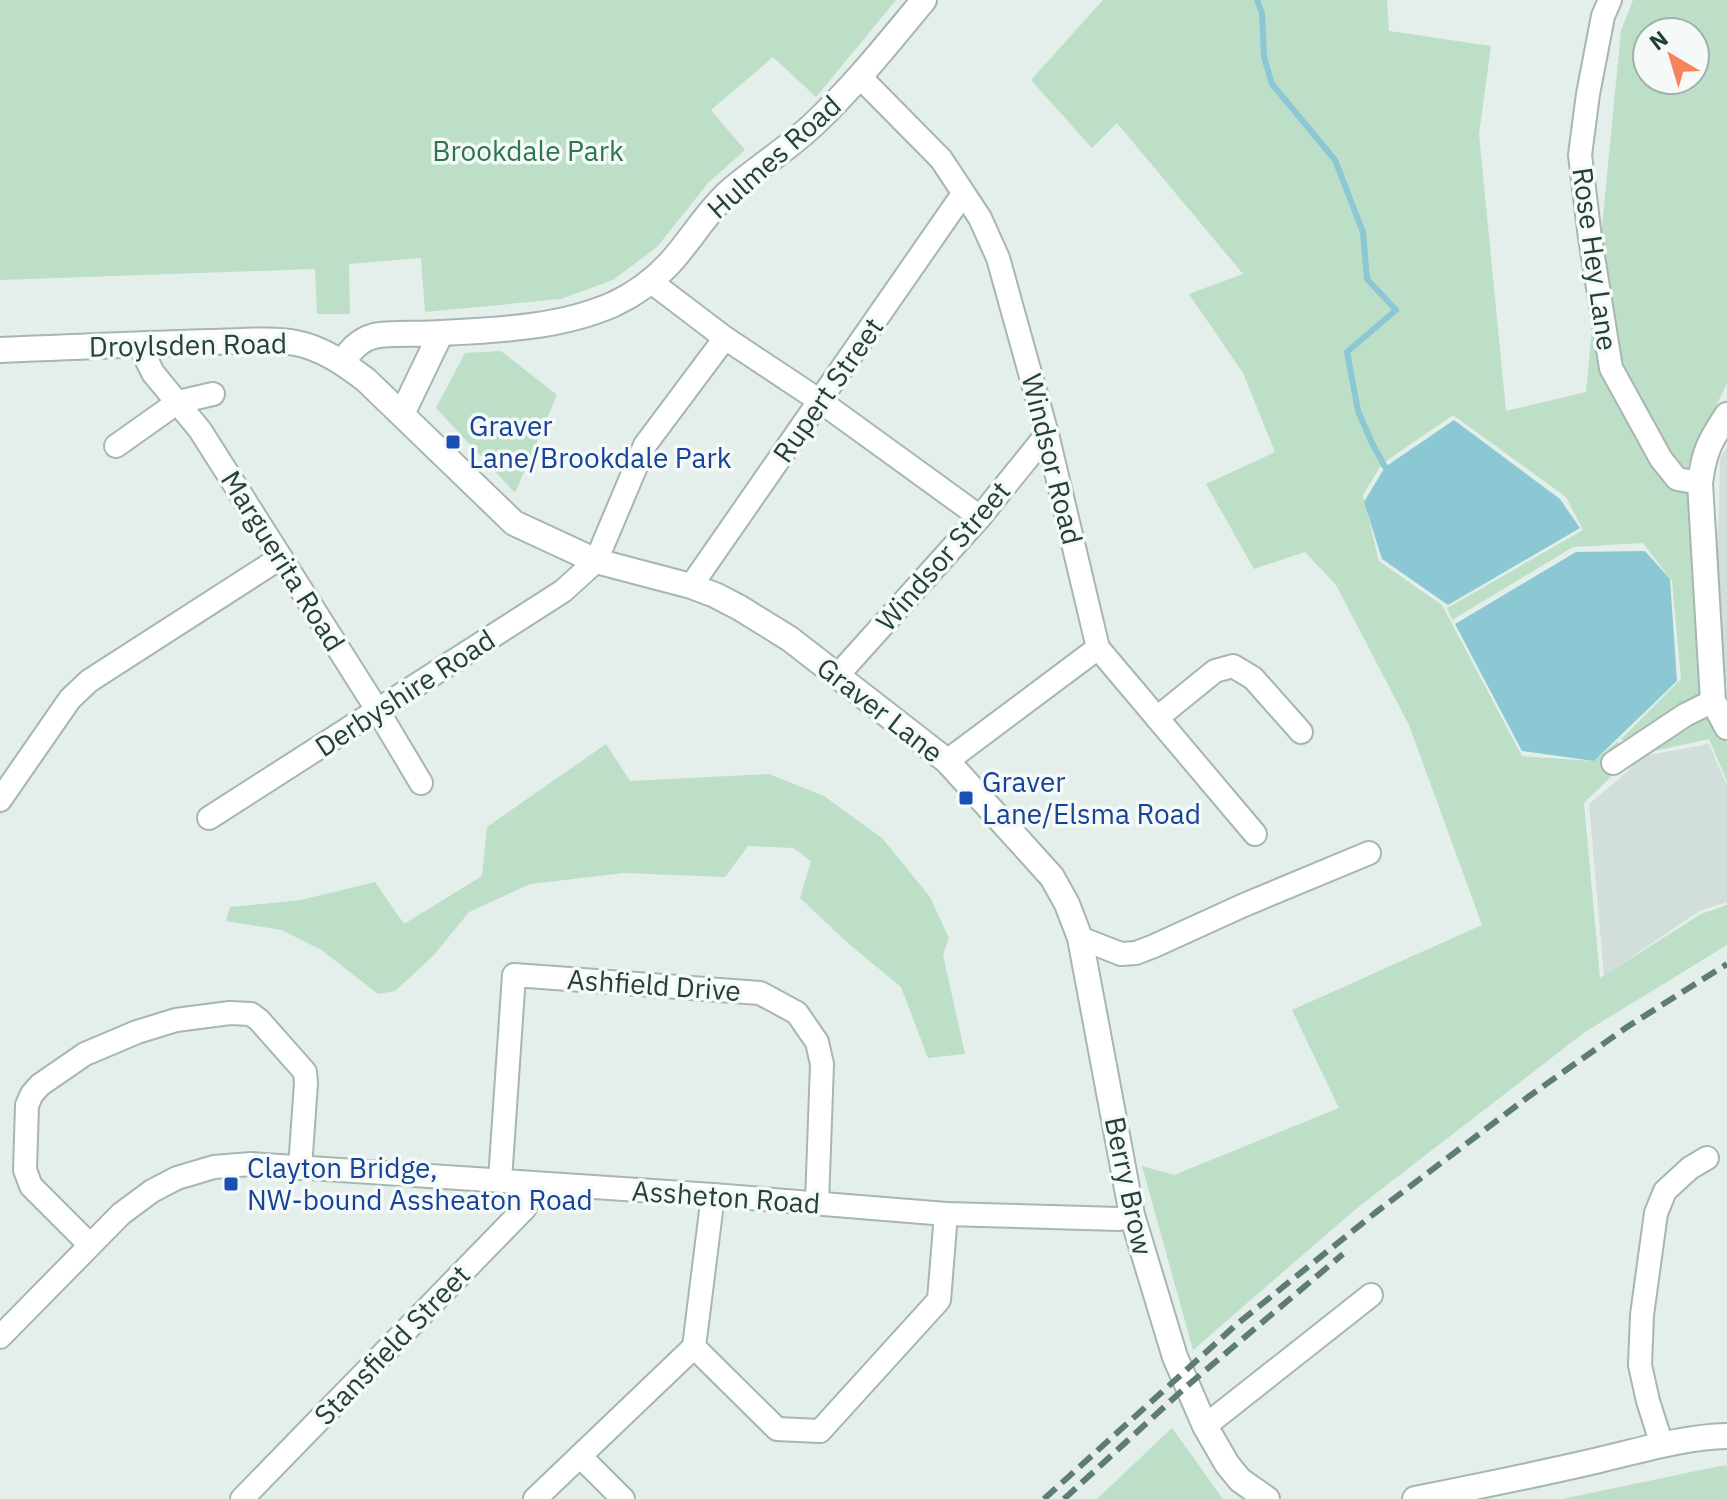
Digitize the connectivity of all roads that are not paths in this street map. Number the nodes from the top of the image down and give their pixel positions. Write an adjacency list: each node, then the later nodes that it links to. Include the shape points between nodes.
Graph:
1 (924, 0): 3 (street, Hulmes Road)
2 (1610, 0): 18 (street, Rose Hey Lane, via 1580,155 1611,368 1661,459 1677,479)
3 (860, 77): 4 (street, Windsor Road, via 941,159); 5 (street, Hulmes Road, via 792,144 730,191)
4 (963, 194): 12 (street, Rupert Street); 16 (street, Windsor Road, via 998,258)
5 (650, 281): 6 (street, Hulmes Road, via 587,315); 7 (street)
6 (441, 333): 10 (street, Hulmes Road, via 375,336 356,344); 14 (street)
7 (725, 338): 12 (street); 21 (street, via 645,445)
8 (139, 344): 9 (street, Droylsden Road); 10 (street, Droylsden Road, via 292,342); 13 (street, Marguerita Road, via 153,373)
9 (0, 350)
10 (342, 362): 14 (street, Droylsden Road)
11 (213, 394): 13 (street)
12 (820, 401): 19 (street); 22 (street, Rupert Street)
13 (178, 402): 17 (street); 20 (street, Marguerita Road)
14 (402, 414): 21 (street, Graver Lane, via 514,523)
15 (1727, 415): 18 (street, via 1703,458)
16 (1047, 434): 19 (street, Windsor Street); 23 (street, Windsor Road)
17 (116, 446)
18 (1700, 483): 25 (street)
19 (980, 517): 24 (street, Windsor Street)
20 (280, 558): 26 (street, Marguerita Road); 33 (street, via 89,681 70,699)
21 (596, 561): 22 (street, Graver Lane); 26 (street, Derbyshire Road, via 563,591)
22 (691, 586): 24 (street, Graver Lane, via 740,608)
23 (1098, 648): 27 (street, Windsor Road); 30 (street)
24 (837, 676): 30 (street, Graver Lane)
25 (1713, 701): 28 (street); 31 (street)
26 (378, 711): 32 (street, Marguerita Road); 34 (street, Derbyshire Road)
27 (1157, 718): 29 (street, via 1215,671 1233,666 1253,678); 35 (street, Windsor Road)
28 (1727, 727)
29 (1301, 732)
30 (947, 761): 37 (street, Graver Lane, via 1052,877)
31 (1613, 763)
32 (421, 783)
33 (0, 800)
34 (209, 818)
35 (1255, 834)
36 (1369, 853): 37 (street, via 1136,953 1121,954)
37 (1080, 938): 45 (street, Berry Brow)
38 (1707, 1158): 52 (street, via 1665,1191 1656,1213 1640,1365)
39 (300, 1168): 40 (street, Assheton Road); 46 (street, Assheton Road, via 214,1167 177,1178 121,1214); 46 (street, via 305,1072 259,1020 230,1013 137,1032 85,1054 40,1085 27,1105 25,1170 31,1186)
40 (500, 1180): 41 (street, Assheton Road); 43 (street, Ashfield Drive, via 514,975 529,976 760,993 797,1013 817,1042 822,1064)
41 (528, 1183): 42 (street, Assheton Road); 54 (street, Stansfield Street, via 525,1208)
42 (713, 1195): 43 (street, Assheton Road); 49 (street)
43 (817, 1203): 44 (street, Assheton Road)
44 (946, 1214): 45 (street, Assheton Road, via 1119,1219); 49 (street, via 939,1300 820,1431 777,1429)
45 (1132, 1215): 50 (street, Berry Brow, via 1175,1357)
46 (90, 1245): 48 (street, Assheton Road)
47 (1371, 1295): 50 (street)
48 (0, 1337)
49 (694, 1347): 53 (street)
50 (1205, 1426): 57 (street, Berry Brow, via 1240,1480)
51 (1727, 1436): 52 (street)
52 (1662, 1445): 58 (street)
53 (580, 1456): 55 (street); 56 (street)
54 (242, 1499)
55 (535, 1499)
56 (623, 1499)
57 (1267, 1499)
58 (1415, 1499)

